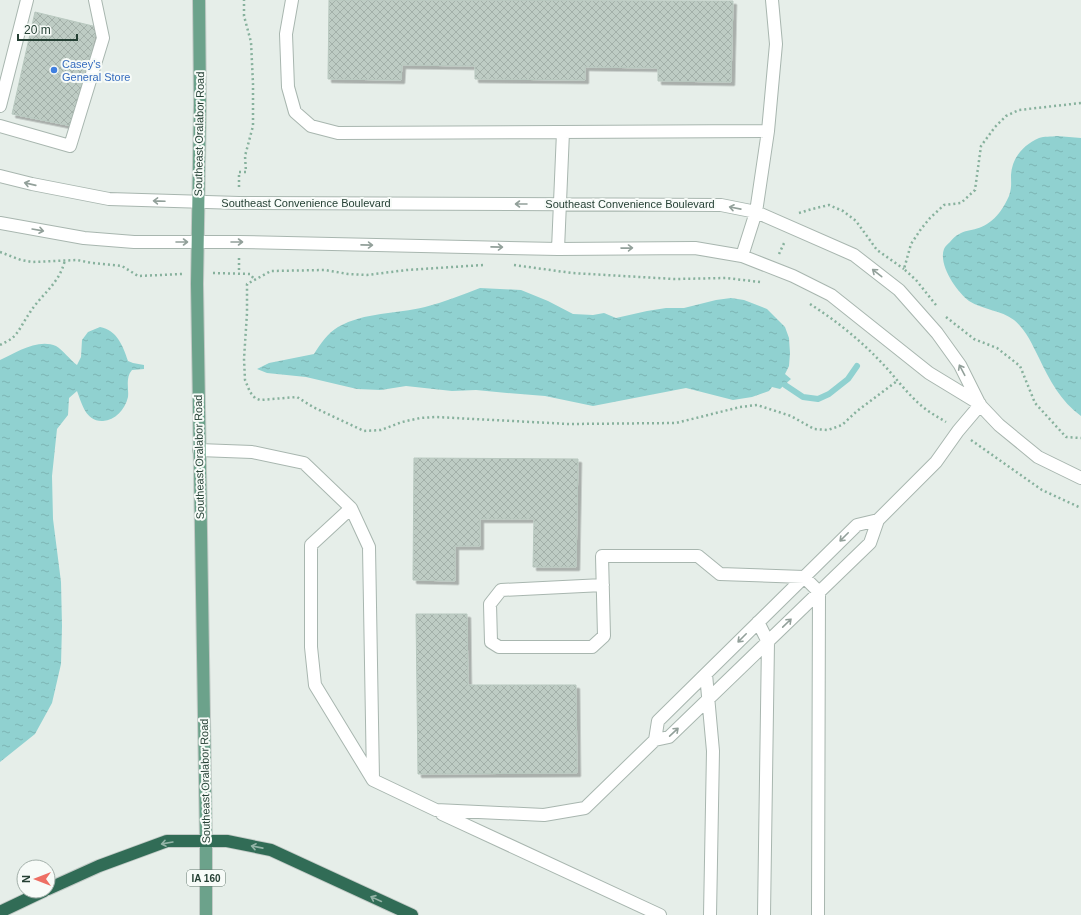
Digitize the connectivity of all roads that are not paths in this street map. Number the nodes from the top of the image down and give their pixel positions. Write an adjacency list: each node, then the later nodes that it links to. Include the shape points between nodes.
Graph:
1 (27, 0): 6 (street)
2 (95, 0): 7 (street, via 104,38 70,146)
3 (199, 0): 11 (main road, Southeast Oralabor Road)
4 (292, 0): 9 (street, via 286,34 288,87 295,112 311,126 338,132)
5 (772, 0): 8 (street, via 776,44)
6 (0, 106)
7 (0, 126)
8 (768, 131): 9 (street); 13 (street)
9 (563, 132): 12 (street)
10 (0, 176): 11 (street, Southeast Convenience Boulevard, one-way to 10, via 109,199)
11 (198, 202): 12 (street, Southeast Convenience Boulevard, one-way to 11); 15 (main road, Southeast Oralabor Road)
12 (561, 204): 13 (street, Southeast Convenience Boulevard, one-way to 12, via 721,205); 16 (street)
13 (756, 212): 17 (street); 18 (street, Southeast Convenience Boulevard, one-way to 13, via 960,365 937,333 899,290 854,255)
14 (0, 223): 15 (street, Southeast Convenience Boulevard, one-way to 15, via 84,238 134,242)
15 (198, 242): 16 (street, Southeast Convenience Boulevard, one-way to 16); 19 (main road, Southeast Oralabor Road)
16 (558, 249): 17 (street, Southeast Convenience Boulevard, one-way to 17, via 695,248)
17 (742, 256): 18 (street, Southeast Convenience Boulevard, via 793,276 831,295 929,373)
18 (980, 405): 20 (street, Southeast Convenience Boulevard, via 999,425 1038,457); 22 (street, via 936,462)
19 (199, 450): 21 (street, via 252,452 304,463); 33 (main road, Southeast Oralabor Road)
20 (1081, 478)
21 (351, 508): 31 (street, via 369,547); 31 (street, via 311,545 311,647 315,685)
22 (878, 520): 23 (street, one-way to 23, via 857,525); 25 (street, via 870,543)
23 (804, 577): 24 (street, via 720,574 698,556 602,556); 25 (street); 26 (street)
24 (603, 585): 24 (street, via 604,636 592,647 499,647 491,642 490,604 501,590)
25 (819, 592): 27 (street, one-way to 25); 42 (street)
26 (758, 622): 27 (street); 28 (street, one-way to 28)
27 (768, 642): 29 (street); 41 (street)
28 (706, 674): 29 (street); 30 (street, via 658,721)
29 (708, 699): 30 (street, one-way to 29, via 669,737); 40 (street, via 713,751)
30 (655, 740): 32 (street, via 585,808 544,815)
31 (373, 780): 32 (street)
32 (436, 810): 39 (street)
33 (206, 841): 34 (highway, one-way to 34, via 167,841 99,866); 37 (main road, Southeast Oralabor Road / IA 160); 38 (highway, one-way to 33, via 272,850 227,841)
34 (56, 885)
35 (27, 899): 36 (highway)
36 (0, 912)
37 (206, 915)
38 (412, 915)
39 (660, 915)
40 (710, 915)
41 (764, 915)
42 (818, 915)

